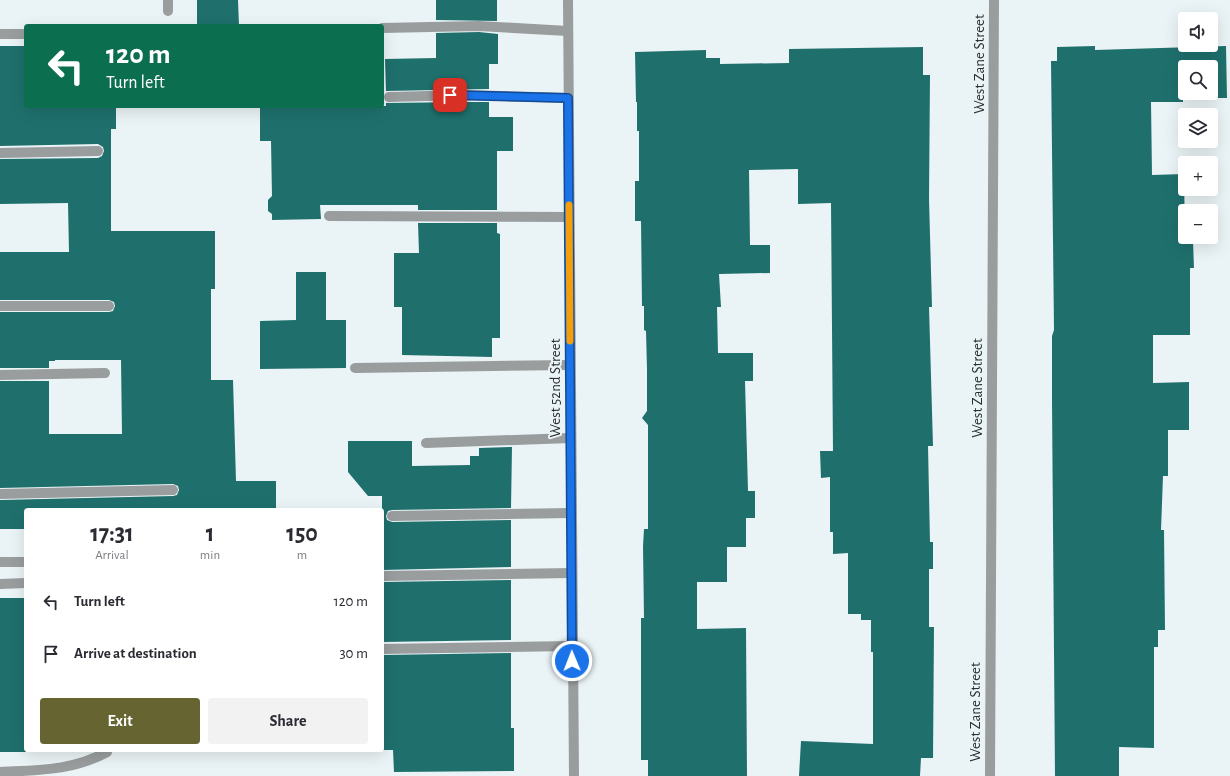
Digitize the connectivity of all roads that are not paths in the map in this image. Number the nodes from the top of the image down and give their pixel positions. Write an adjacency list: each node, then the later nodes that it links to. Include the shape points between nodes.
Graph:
1 (168, 0): 4 (street)
2 (568, 0): 6 (street, West 52nd Street)
3 (994, 0): 38 (street, West Zane Street)
4 (168, 11)
5 (384, 28): 6 (street, via 479,26)
6 (568, 31): 10 (street, West 52nd Street)
7 (0, 34): 8 (street)
8 (24, 34)
9 (389, 97): 10 (street, via 465,95)
10 (568, 98): 14 (street, West 52nd Street)
11 (98, 151): 12 (street)
12 (0, 153)
13 (329, 216): 14 (street)
14 (569, 216): 17 (street, West 52nd Street)
15 (0, 306): 16 (street)
16 (109, 306)
17 (570, 366): 18 (street); 21 (street, West 52nd Street)
18 (355, 368)
19 (105, 373): 20 (street)
20 (0, 374)
21 (571, 438): 22 (street); 25 (street, West 52nd Street)
22 (426, 443)
23 (173, 490): 24 (street)
24 (0, 494)
25 (571, 513): 26 (street); 29 (street, West 52nd Street)
26 (392, 516)
27 (0, 562): 28 (street)
28 (24, 562)
29 (572, 573): 30 (street); 33 (street, West 52nd Street)
30 (384, 576)
31 (0, 584): 32 (street)
32 (24, 584)
33 (572, 646): 34 (street); 37 (street, West 52nd Street)
34 (384, 649)
35 (107, 752): 36 (street, via 91,760 59,769)
36 (0, 772)
37 (574, 776)
38 (990, 776)

